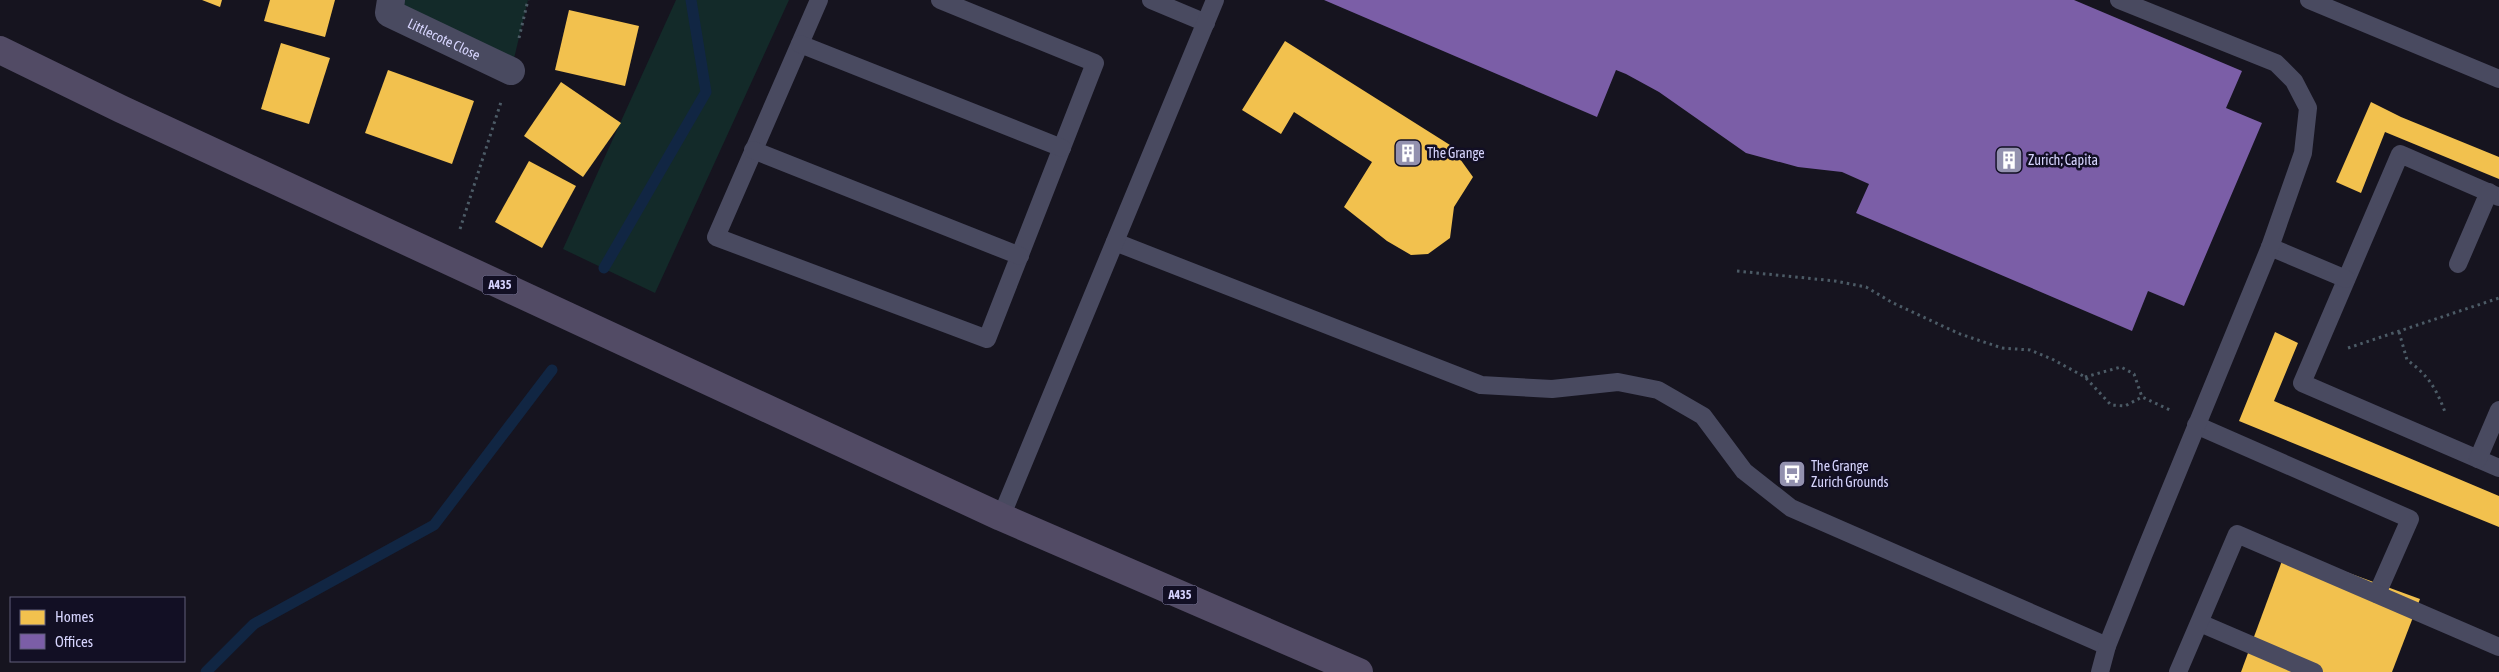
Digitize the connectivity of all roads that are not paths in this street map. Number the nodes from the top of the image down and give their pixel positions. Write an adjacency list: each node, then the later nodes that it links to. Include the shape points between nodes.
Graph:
1 (391, 0): 11 (street, Littlecote Close, via 388,13)
2 (819, 0): 9 (lane)
3 (1151, 0): 8 (lane)
4 (1215, 0): 8 (lane)
5 (2119, 0): 17 (lane, via 2276,63 2294,81 2308,108 2303,153)
6 (2309, 0): 12 (lane)
7 (950, 2): 13 (lane, via 1095,63)
8 (1206, 23): 16 (lane)
9 (800, 44): 13 (lane); 14 (lane)
10 (0, 50): 25 (main road, A435, via 121,110)
11 (511, 71)
12 (2499, 79)
13 (1062, 148): 18 (lane)
14 (753, 150): 18 (lane); 18 (lane, via 716,237 987,339)
15 (2494, 195): 19 (lane); 20 (lane, via 2400,154)
16 (1115, 242): 25 (lane); 28 (lane, via 1482,385 1552,389 1618,382 1658,390 1703,416 1744,471 1791,508)
17 (2270, 246): 20 (lane); 22 (lane)
18 (1020, 256)
19 (2458, 264)
20 (2346, 279): 23 (lane, via 2302,383)
21 (2499, 410): 23 (lane)
22 (2196, 425): 26 (lane, via 2410,519); 28 (lane)
23 (2478, 458): 24 (lane)
24 (2499, 468)
25 (1001, 517): 30 (main road, A435)
26 (2377, 594): 27 (lane, via 2237,534); 29 (lane)
27 (2200, 623): 33 (lane); 34 (lane)
28 (2107, 646): 31 (lane); 32 (lane)
29 (2499, 647)
30 (1358, 672)
31 (2093, 672)
32 (2100, 672)
33 (2178, 672)
34 (2314, 672)

